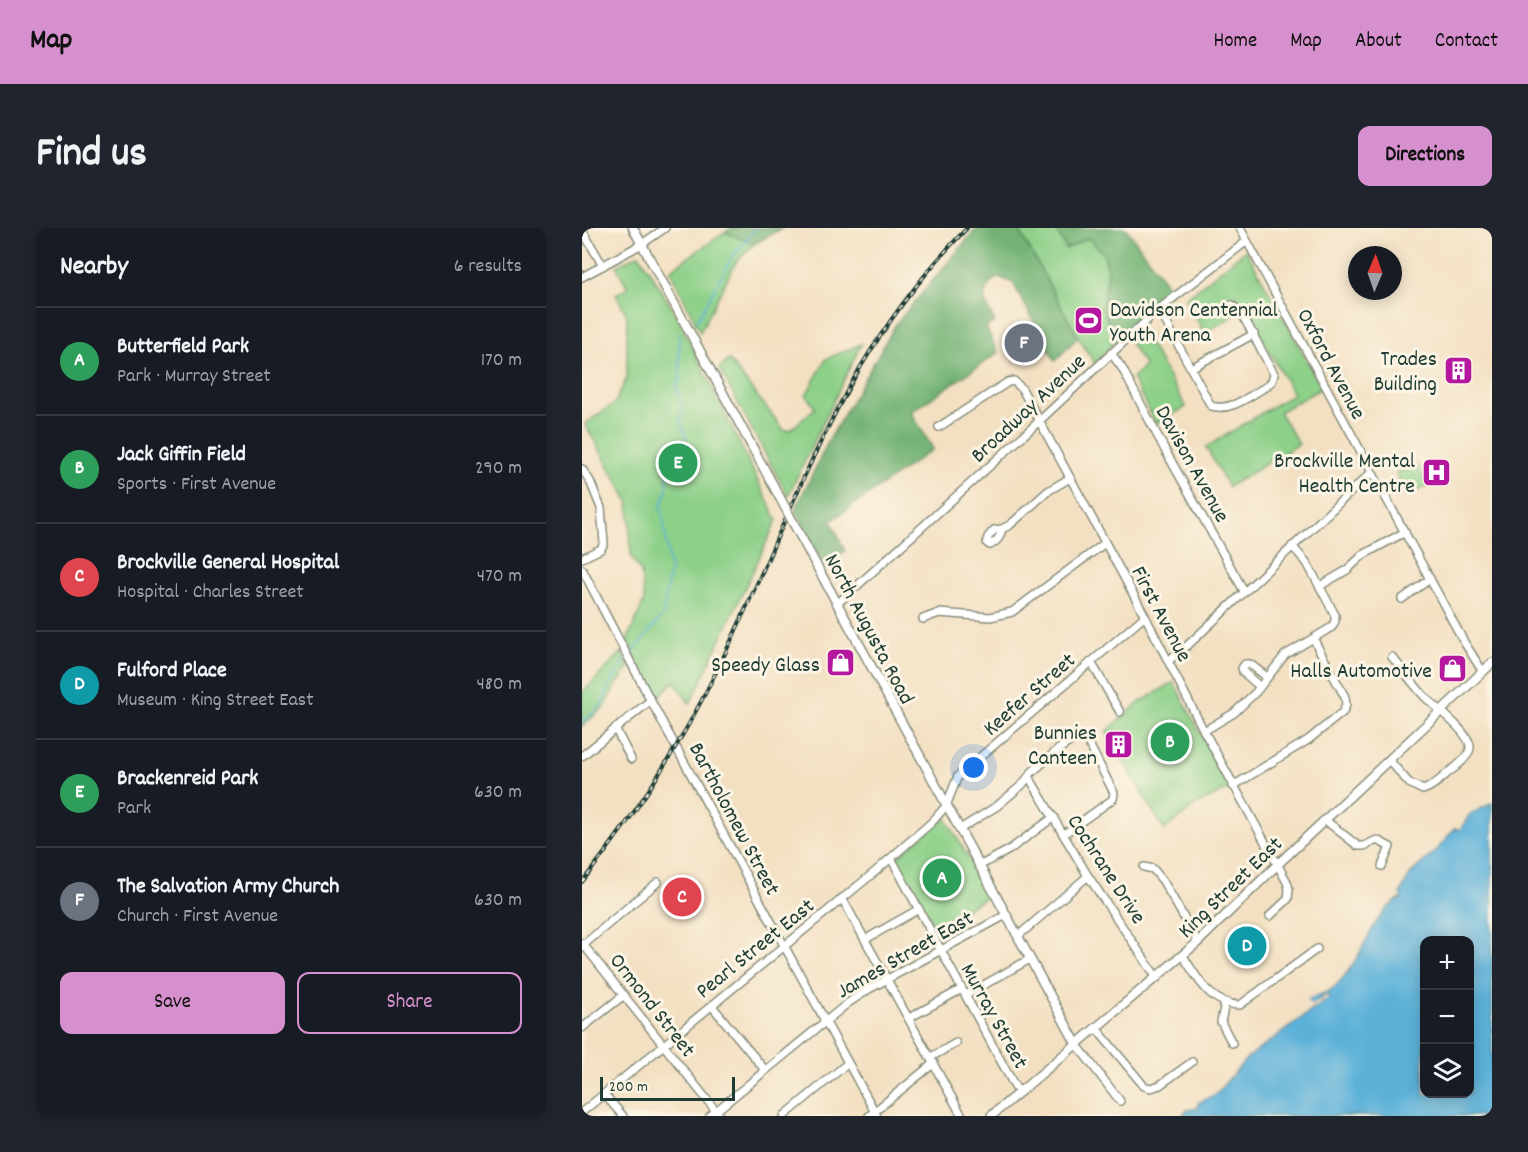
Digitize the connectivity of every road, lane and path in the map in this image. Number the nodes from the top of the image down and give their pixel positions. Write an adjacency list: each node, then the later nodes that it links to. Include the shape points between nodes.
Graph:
1 (633, 228): 6 (main road, North Augusta Road)
2 (665, 228): 6 (street)
3 (1240, 228): 5 (street, Oxford Avenue)
4 (582, 230): 7 (street)
5 (1247, 241): 10 (street, Broadway Avenue); 17 (street, Oxford Avenue)
6 (642, 244): 7 (street); 29 (main road, North Augusta Road, bridge)
7 (603, 266): 8 (street)
8 (582, 277)
9 (1232, 305): 11 (street)
10 (1159, 309): 12 (street, Broadway Avenue); 13 (street)
11 (1254, 334): 13 (street); 13 (street, via 1274,374 1272,381 1227,408 1211,406)
12 (1112, 353): 14 (street, Broadway Avenue); 27 (street, Davison Avenue)
13 (1191, 368)
14 (1040, 421): 15 (street, First Avenue, via 1014,381); 18 (street, First Avenue); 29 (street, Broadway Avenue)
15 (939, 428)
16 (582, 469): 23 (street, via 601,508 604,543 594,554)
17 (1372, 472): 20 (street, Oxford Avenue); 22 (street)
18 (1070, 478): 19 (street, via 1048,490); 21 (street, First Avenue)
19 (1002, 529)
20 (1405, 532): 25 (street, Oxford Avenue); 26 (street, via 1363,555)
21 (1105, 543): 30 (street, First Avenue); 31 (street, via 1012,612 990,617 939,613)
22 (1292, 546): 26 (street, via 1307,562); 27 (street)
23 (582, 558)
24 (582, 569): 40 (street, Bartholomew Street)
25 (1430, 579): 28 (street); 37 (street, Oxford Avenue)
26 (1320, 586): 32 (street, via 1335,621)
27 (1244, 591): 34 (street)
28 (1402, 599)
29 (837, 604): 50 (main road, North Augusta Road)
30 (1145, 616): 34 (street, First Avenue); 35 (street, Keefer Street)
31 (923, 619)
32 (1314, 638): 38 (street, via 1285,655); 49 (street, via 1345,698 1343,712 1308,740)
33 (1392, 657): 41 (street)
34 (1168, 661): 44 (street, First Avenue)
35 (1091, 662): 42 (street); 50 (street, Keefer Street, via 958,776)
36 (1492, 663): 37 (main road, King Street East)
37 (1482, 672): 41 (main road, King Street East)
38 (1267, 677): 39 (street); 39 (street, via 1245,664 1243,672)
39 (1259, 686): 44 (street, via 1234,713)
40 (651, 700): 43 (street); 70 (street, Bartholomew Street)
41 (1441, 711): 47 (main road, King Street East); 47 (street, via 1469,741 1467,754 1453,769 1423,790 1409,783)
42 (1120, 712)
43 (615, 728): 45 (street); 46 (street)
44 (1204, 731): 49 (street, First Avenue)
45 (582, 756)
46 (631, 759)
47 (1389, 760): 52 (main road, King Street East)
48 (1029, 777): 51 (street, Cochrane Drive); 53 (street, via 997,806); 54 (street, via 1074,739 1087,741 1112,787 1113,799)
49 (1233, 786): 56 (street, First Avenue)
50 (946, 806): 53 (main road, North Augusta Road); 55 (street, Pearl Street East)
51 (1054, 818): 54 (street, Cochrane Drive); 57 (street)
52 (1325, 820): 56 (main road, King Street East); 58 (street, via 1358,846 1377,840 1390,847)
53 (960, 829): 57 (main road, North Augusta Road)
54 (1064, 834): 60 (street, Cochrane Drive)
55 (891, 858): 62 (street, Pearl Street East); 63 (street, Murray Street)
56 (1277, 865): 65 (street, First Avenue, via 1287,882 1288,899); 68 (main road, King Street East)
57 (979, 866): 64 (main road, North Augusta Road)
58 (1382, 866)
59 (1144, 867): 68 (street, via 1163,881)
60 (1088, 876): 66 (street); 75 (street, Cochrane Drive)
61 (658, 882): 69 (street)
62 (842, 898): 67 (street); 70 (street, Pearl Street East)
63 (919, 909): 67 (street); 72 (street, Murray Street)
64 (1006, 915): 66 (main road, North Augusta Road); 72 (street, James Street East)
65 (1270, 916)
66 (1018, 936): 74 (main road, North Augusta Road)
67 (866, 939): 76 (street)
68 (1198, 942): 73 (main road, King Street East)
69 (582, 945): 78 (street, Ormond Street)
70 (785, 946): 80 (street, Pearl Street East); 82 (street, Bartholomew Street)
71 (1317, 948): 79 (street, via 1240,1005)
72 (941, 951): 76 (street, James Street East); 77 (street, Murray Street)
73 (1183, 956): 75 (main road, King Street East); 79 (street, via 1208,994)
74 (1030, 959): 77 (street); 88 (main road, North Augusta Road)
75 (1157, 978): 83 (main road, King Street East)
76 (887, 979): 81 (street); 82 (street, James Street East)
77 (964, 992): 81 (street); 93 (street, Murray Street)
78 (624, 995): 84 (street); 87 (street, Ormond Street)
79 (1225, 1002): 85 (street, via 1222,1028)
80 (712, 1006): 87 (street, Pearl Street East); 92 (street)
81 (909, 1018): 89 (street)
82 (825, 1022): 91 (street, Bartholomew Street); 92 (street, James Street East)
83 (1096, 1028): 88 (main road, King Street East); 90 (street, via 1144,1086 1160,1085)
84 (582, 1029)
85 (1232, 1042)
86 (956, 1043): 89 (street)
87 (662, 1045): 94 (street, Pearl Street East); 98 (street, Ormond Street)
88 (1077, 1045): 93 (main road, King Street East); 95 (street)
89 (932, 1060): 99 (street); 102 (street)
90 (1192, 1062)
91 (848, 1063): 97 (street); 99 (street, Bartholomew Street)
92 (765, 1070): 98 (street, James Street East)
93 (1020, 1092): 103 (main road, King Street East)
94 (604, 1094): 96 (street, Pearl Street East); 100 (street)
95 (1120, 1101)
96 (582, 1112)
97 (794, 1113): 101 (street)
98 (715, 1114)
99 (874, 1114)
100 (623, 1116)
101 (784, 1116)
102 (962, 1116)
103 (991, 1116)

